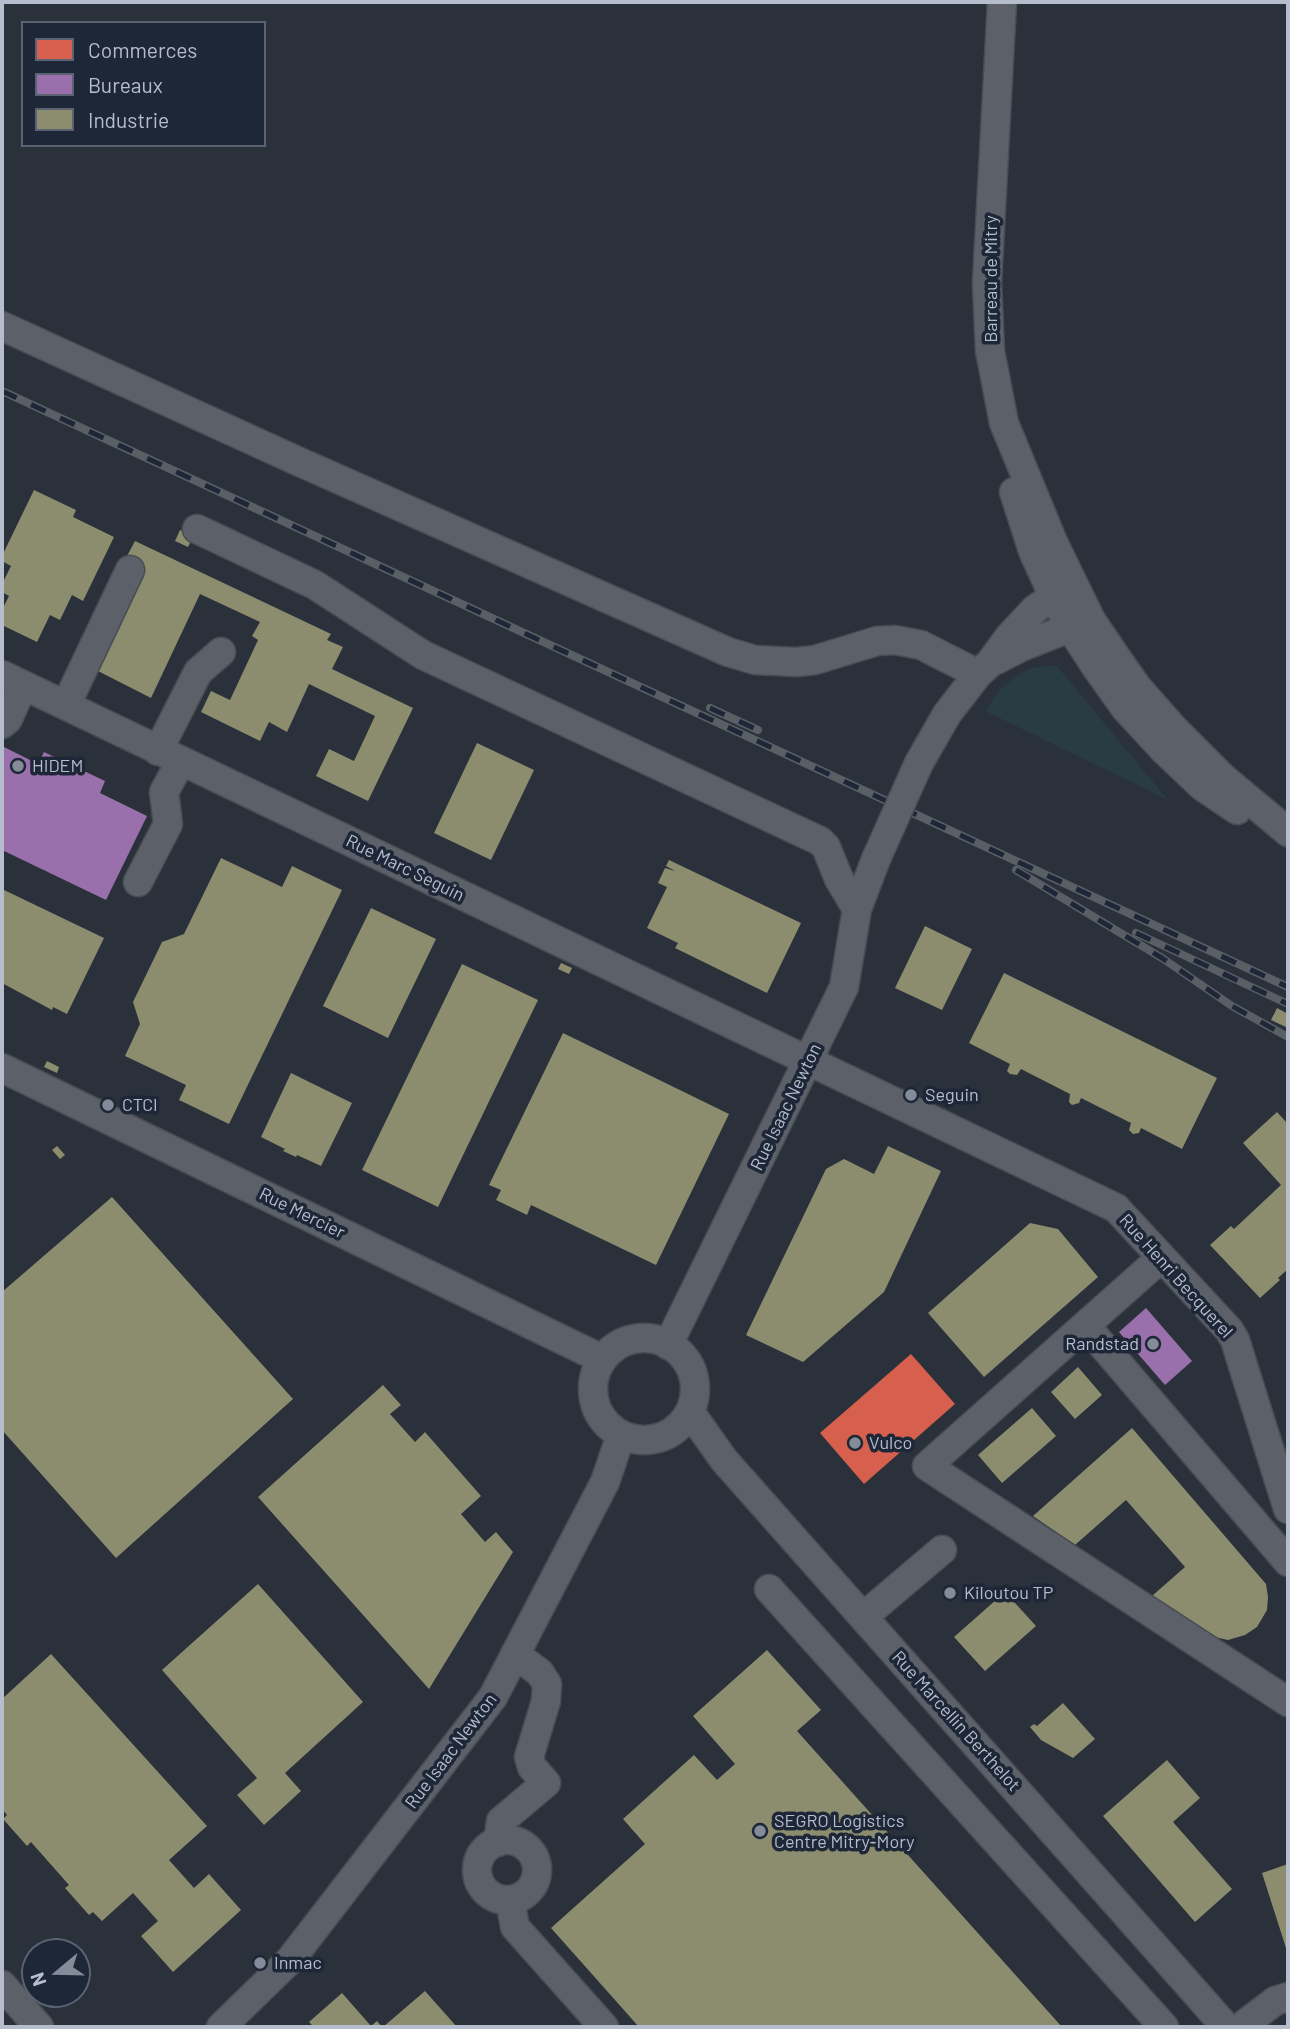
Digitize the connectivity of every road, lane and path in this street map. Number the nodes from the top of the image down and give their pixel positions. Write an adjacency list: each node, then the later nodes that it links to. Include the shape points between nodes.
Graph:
1 (1002, 2): 5 (street, Barreau de Mitry, via 987,283 990,351 1004,423)
2 (2, 326): 8 (street, via 728,652 755,660 797,662 895,640)
3 (197, 529): 16 (street, via 315,585 422,655 820,841)
4 (130, 570): 10 (street)
5 (1063, 589): 6 (street, Barreau de Mitry); 8 (street, Rue Isaac Newton, via 1035,609)
6 (1081, 624): 8 (street, via 1021,647); 13 (street, via 1175,730); 14 (street, via 1126,709 1164,750 1203,787)
7 (221, 652): 12 (street, via 198,672)
8 (984, 668): 16 (street, Rue Isaac Newton, bridge, via 947,714 919,763)
9 (12, 680): 10 (street, Rue Marc Seguin); 11 (street, via 8,719)
10 (66, 705): 12 (street, Rue Marc Seguin)
11 (2, 724)
12 (170, 756): 15 (street, via 164,792 168,824); 17 (street, Rue Marc Seguin)
13 (1288, 832)
14 (1288, 841)
15 (138, 882)
16 (857, 909): 17 (street, Rue Isaac Newton, via 844,987)
17 (808, 1062): 19 (street, Rue Henri Becquerel, via 1116,1208); 21 (street, Rue Isaac Newton)
18 (2, 1068): 22 (street, Rue Mercier)
19 (1161, 1258): 20 (street); 25 (street, Rue Henri Becquerel, via 1235,1340)
20 (1086, 1326): 27 (street); 31 (street, via 927,1466)
21 (668, 1345): 22 (street, via 659,1340 628,1340); 23 (street, via 687,1361 694,1377)
22 (602, 1359): 24 (street, via 593,1392 597,1410)
23 (690, 1412): 24 (street, via 668,1435 653,1440); 29 (street, Rue Marcellin Berthelot, via 724,1460)
24 (621, 1435): 30 (street, Rue Isaac Newton, via 605,1482)
25 (1288, 1509)
26 (943, 1550): 29 (street)
27 (1288, 1562)
28 (769, 1588): 39 (street)
29 (863, 1617): 40 (street, Rue Marcellin Berthelot)
30 (515, 1654): 32 (street, via 547,1684 547,1702 529,1758 546,1783 501,1821); 37 (street, Rue Isaac Newton, via 493,1697 291,1959)
31 (1288, 1702)
32 (498, 1842): 33 (street, via 480,1857 477,1874 486,1892); 33 (street, via 526,1846 536,1862 536,1881 530,1890)
33 (510, 1900): 38 (street, via 515,1927)
34 (2, 1985): 36 (street)
35 (1288, 1997): 41 (street, via 1275,2001)
36 (40, 2027)
37 (221, 2027)
38 (604, 2027)
39 (1164, 2027)
40 (1226, 2027)
41 (1241, 2027)

